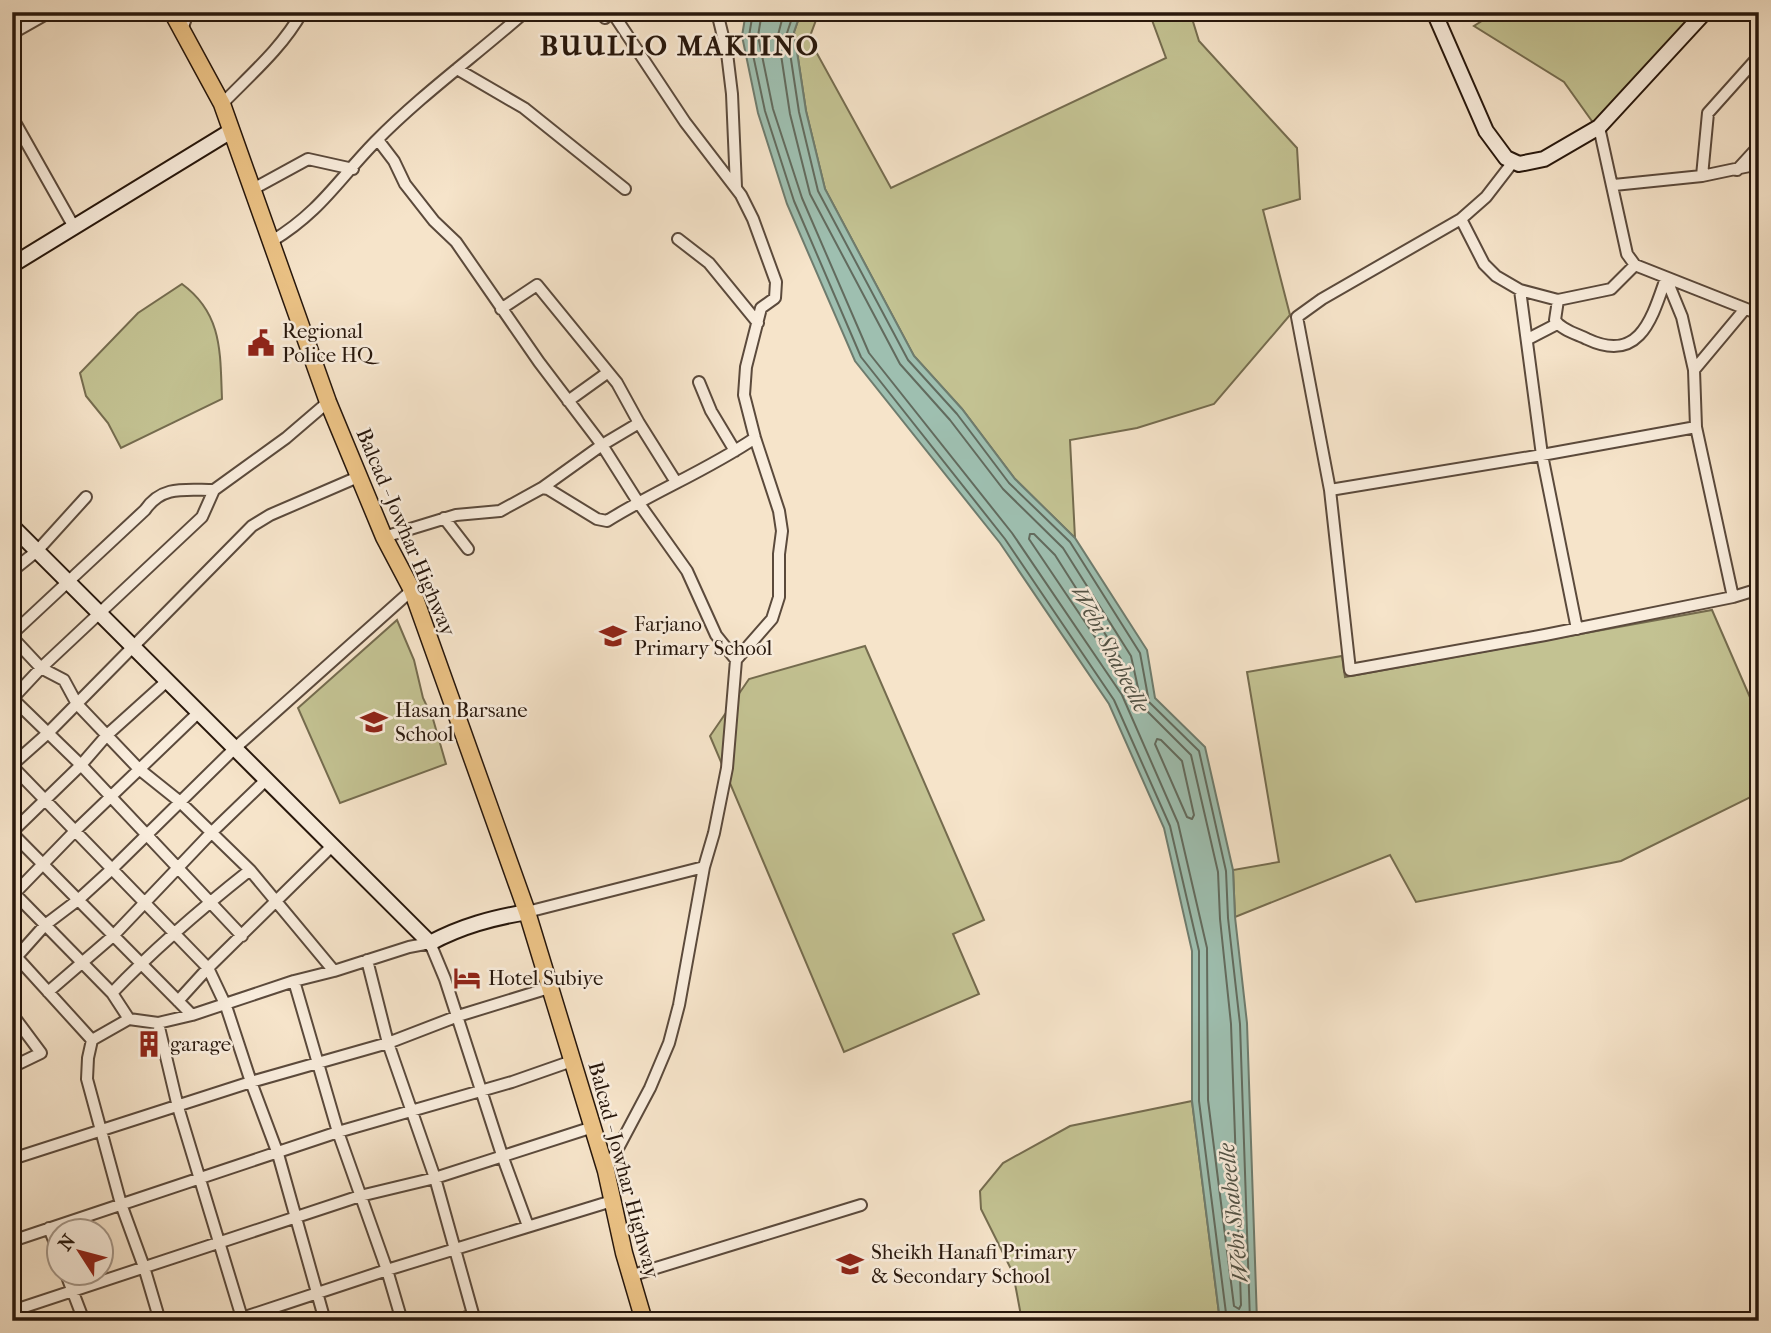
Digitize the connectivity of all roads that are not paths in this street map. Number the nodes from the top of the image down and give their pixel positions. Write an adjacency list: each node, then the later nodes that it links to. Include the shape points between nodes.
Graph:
1 (50, 12): 12 (street)
2 (172, 12): 11 (main road, Balcad - Jowhar Highway)
3 (188, 12): 11 (street)
4 (302, 12): 15 (street, via 285,39)
5 (525, 12): 14 (street)
6 (600, 12): 7 (street, via 605,18)
7 (612, 12): 27 (street)
8 (717, 12): 27 (street, via 732,94)
9 (1434, 12): 21 (street, via 1486,131)
10 (1705, 12): 17 (street)
11 (183, 30): 15 (main road, Balcad - Jowhar Highway)
12 (13, 32)
13 (1759, 55): 25 (street, via 1707,113)
14 (457, 69): 19 (street); 29 (street, via 524,107)
15 (222, 104): 18 (main road, Balcad - Jowhar Highway)
16 (12, 117): 31 (street)
17 (1599, 127): 21 (street, via 1544,159); 26 (street)
18 (232, 131): 28 (main road, Balcad - Jowhar Highway); 31 (street)
19 (378, 139): 23 (street); 39 (street, via 405,184 456,242)
20 (1759, 146): 24 (street)
21 (1513, 162): 30 (street, via 1486,197)
22 (1759, 164): 24 (street)
23 (353, 169): 28 (street, via 308,159); 33 (street, via 302,221)
24 (1737, 170): 25 (street)
25 (1702, 176): 26 (street)
26 (1614, 185): 35 (street, via 1628,254)
27 (736, 187): 42 (street, via 776,282 775,298 761,308)
28 (253, 189): 33 (main road, Balcad - Jowhar Highway)
29 (625, 189)
30 (1461, 219): 37 (street, via 1484,264); 60 (street, via 1297,317)
31 (74, 227): 34 (street)
32 (678, 239): 42 (street, via 709,263)
33 (272, 242): 49 (main road, Balcad - Jowhar Highway)
34 (12, 265)
35 (1635, 265): 36 (street); 38 (street, via 1611,289)
36 (1666, 278): 40 (street); 43 (street, via 1650,324 1635,340 1619,347 1596,344); 45 (street, via 1682,317)
37 (1520, 290): 38 (street); 44 (street)
38 (1558, 300): 43 (street)
39 (501, 309): 46 (street, via 537,285); 48 (street)
40 (1745, 309): 41 (street); 45 (street)
41 (1759, 314)
42 (758, 323): 52 (street, via 744,395)
43 (1556, 324): 44 (street)
44 (1528, 339): 55 (street)
45 (1694, 370): 51 (street)
46 (607, 373): 48 (street); 50 (street)
47 (699, 382): 54 (street)
48 (568, 401): 53 (street)
49 (328, 402): 56 (main road, Balcad - Jowhar Highway); 59 (street)
50 (639, 423): 53 (street); 57 (street)
51 (1696, 427): 55 (street); 72 (street)
52 (755, 438): 54 (street); 77 (street, via 779,511 779,597 772,619)
53 (602, 445): 58 (street); 62 (street)
54 (735, 451): 57 (street)
55 (1542, 455): 60 (street); 74 (street)
56 (358, 477): 65 (main road, Balcad - Jowhar Highway); 76 (street, via 252,526)
57 (676, 482): 62 (street)
58 (542, 488): 62 (street, via 603,522); 63 (street, via 500,511)
59 (214, 490): 69 (street, via 168,491 153,498); 73 (street, via 202,517)
60 (1330, 490): 74 (street, via 1350,670)
61 (86, 497): 67 (street)
62 (638, 502): 77 (street, via 687,571 716,635)
63 (443, 518): 65 (street); 66 (street)
64 (12, 526): 67 (street)
65 (384, 537): 71 (main road, Balcad - Jowhar Highway)
66 (468, 549)
67 (37, 551): 68 (street); 69 (street)
68 (12, 571)
69 (67, 581): 73 (street); 75 (street)
70 (1759, 589): 72 (street)
71 (412, 590): 85 (street); 108 (main road, Balcad - Jowhar Highway)
72 (1733, 597): 74 (street)
73 (100, 613): 76 (street); 78 (street)
74 (1577, 629)
75 (12, 636): 78 (street)
76 (132, 646): 79 (street); 81 (street)
77 (736, 660): 100 (street, via 727,768)
78 (41, 667): 80 (street); 81 (street, via 64,680)
79 (167, 681): 82 (street); 84 (street)
80 (12, 698): 83 (street)
81 (76, 704): 83 (street); 84 (street)
82 (199, 712): 85 (street); 88 (street)
83 (48, 733): 86 (street); 87 (street)
84 (107, 735): 86 (street); 88 (street)
85 (234, 748): 89 (street); 92 (street)
86 (81, 765): 90 (street); 91 (street)
87 (12, 766): 91 (street)
88 (139, 769): 90 (street); 92 (street)
89 (266, 780): 95 (street); 97 (street)
90 (111, 798): 93 (street); 96 (street)
91 (44, 799): 93 (street); 94 (street)
92 (179, 801): 95 (street); 96 (street)
93 (76, 830): 98 (street); 101 (street)
94 (12, 832): 98 (street)
95 (211, 833): 99 (street); 102 (street)
96 (145, 834): 99 (street); 101 (street)
97 (331, 846): 105 (street); 113 (street)
98 (44, 864): 103 (street); 104 (street)
99 (178, 867): 106 (street); 107 (street)
100 (704, 867): 108 (street); 146 (street, via 669,1043)
101 (113, 869): 104 (street); 107 (street)
102 (250, 870): 105 (street); 106 (street)
103 (13, 894): 109 (street)
104 (78, 900): 109 (street); 111 (street)
105 (275, 901): 112 (street); 119 (street)
106 (209, 902): 110 (street); 112 (street)
107 (146, 903): 110 (street); 111 (street)
108 (527, 912): 113 (street, via 490,918); 121 (main road, Balcad - Jowhar Highway)
109 (45, 925): 114 (street); 116 (street)
110 (176, 933): 117 (street); 118 (street)
111 (113, 936): 116 (street); 117 (street)
112 (242, 936): 118 (street)
113 (430, 943): 115 (street); 128 (street)
114 (14, 957): 122 (street)
115 (367, 960): 119 (street); 132 (street)
116 (81, 961): 122 (street); 123 (street)
117 (140, 964): 123 (street); 124 (street)
118 (208, 968): 124 (street); 125 (street)
119 (334, 971): 120 (street)
120 (294, 981): 125 (street); 134 (street)
121 (549, 988): 128 (street); 133 (main road, Balcad - Jowhar Highway)
122 (48, 992): 131 (street)
123 (112, 993): 129 (street)
124 (178, 1001): 127 (street)
125 (226, 1006): 127 (street); 136 (street)
126 (12, 1014): 135 (street, via 41,1053)
127 (192, 1015): 130 (street)
128 (458, 1016): 132 (street); 137 (street)
129 (129, 1019): 130 (street); 131 (street)
130 (158, 1023): 138 (street)
131 (92, 1040): 141 (street, via 87,1079)
132 (388, 1043): 134 (street); 139 (street)
133 (572, 1061): 137 (street); 140 (main road, Balcad - Jowhar Highway)
134 (318, 1063): 136 (street); 142 (street)
135 (12, 1067)
136 (251, 1082): 138 (street); 143 (street)
137 (482, 1091): 139 (street); 145 (street)
138 (178, 1107): 141 (street); 147 (street)
139 (412, 1112): 142 (street); 148 (street)
140 (593, 1127): 145 (street); 146 (main road, Balcad - Jowhar Highway)
141 (101, 1129): 144 (street); 151 (street)
142 (338, 1132): 143 (street); 149 (street)
143 (278, 1154): 147 (street); 154 (street)
144 (12, 1158)
145 (503, 1158): 148 (street); 155 (street)
146 (607, 1171): 150 (main road, Balcad - Jowhar Highway)
147 (200, 1178): 151 (street); 158 (street)
148 (435, 1178): 149 (street); 159 (street)
149 (360, 1196): 154 (street); 161 (street)
150 (612, 1201): 155 (street); 162 (main road, Balcad - Jowhar Highway)
151 (121, 1204): 153 (street); 160 (street)
152 (860, 1205): 162 (street)
153 (79, 1218)
154 (295, 1220): 158 (street); 165 (street)
155 (528, 1226): 159 (street)
156 (46, 1229): 157 (street)
157 (12, 1241)
158 (220, 1241): 160 (street); 168 (street)
159 (454, 1249): 161 (street); 167 (street)
160 (144, 1267): 164 (street); 170 (street)
161 (387, 1270): 165 (street); 172 (street)
162 (630, 1276): 174 (main road, Balcad - Jowhar Highway)
163 (72, 1288): 164 (street)
164 (73, 1291): 166 (street); 169 (street)
165 (318, 1293): 168 (street); 171 (street)
166 (12, 1311)
167 (474, 1318): 173 (street)
168 (239, 1320)
169 (84, 1321)
170 (160, 1321)
171 (325, 1321)
172 (402, 1321)
173 (455, 1321)
174 (643, 1321)

